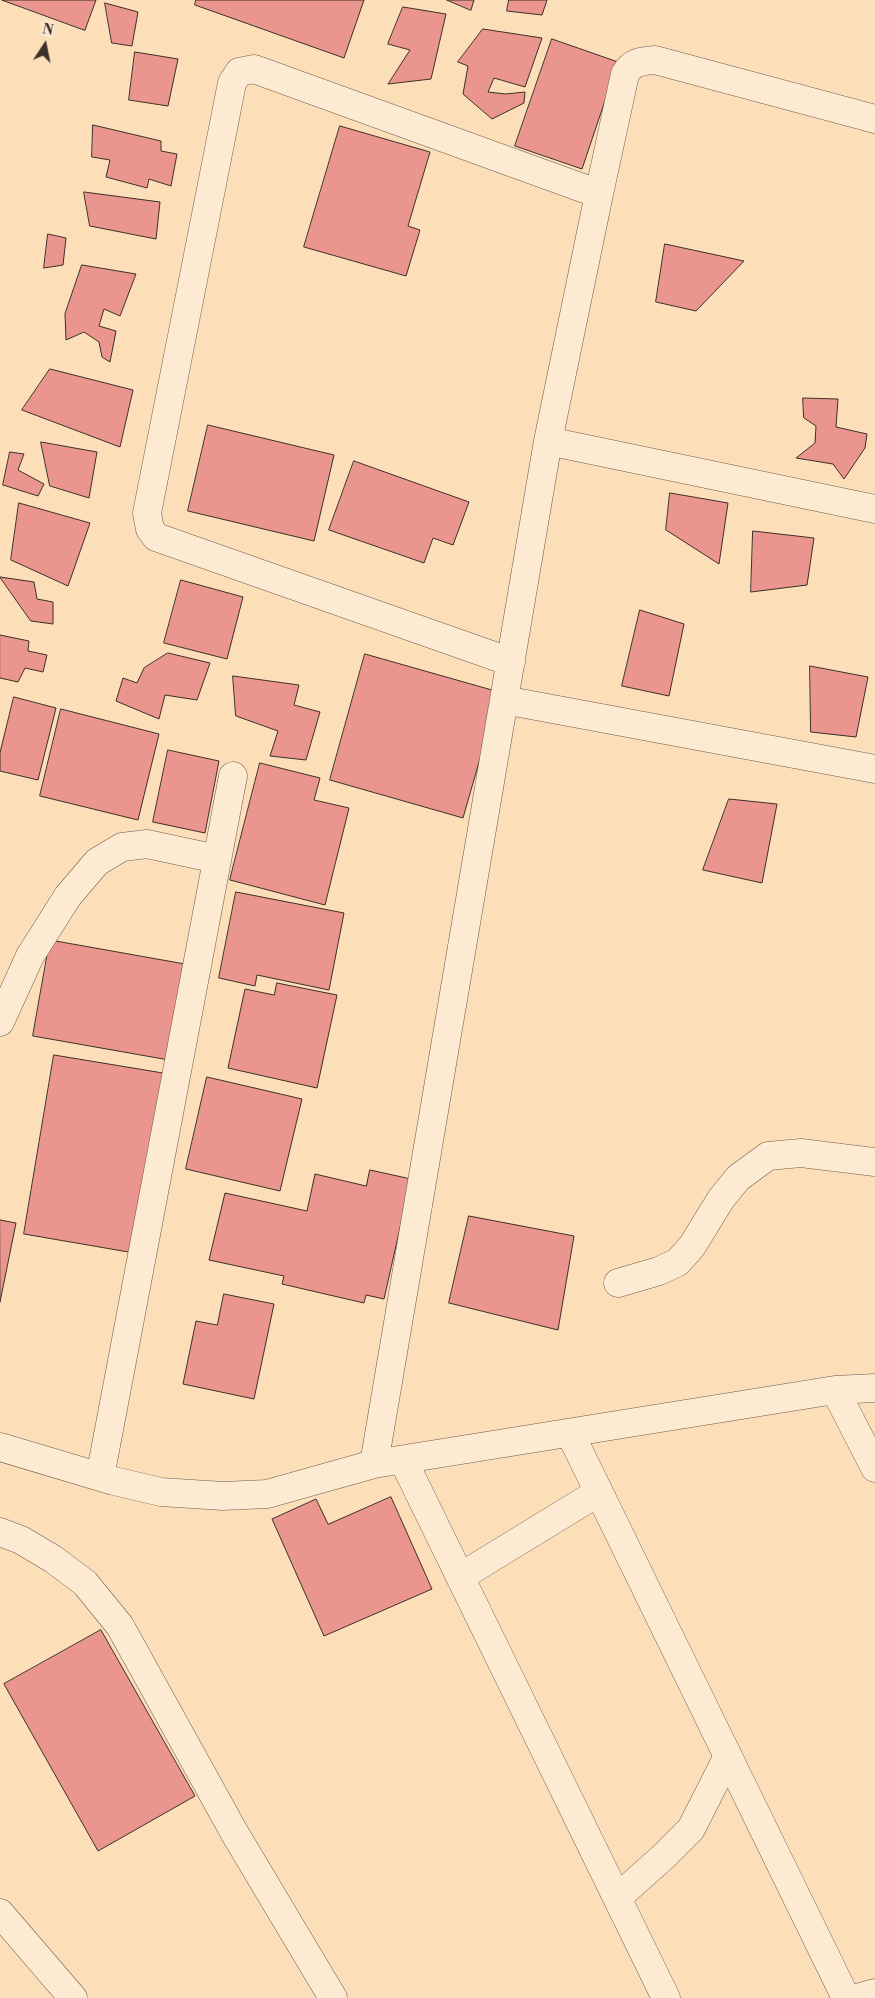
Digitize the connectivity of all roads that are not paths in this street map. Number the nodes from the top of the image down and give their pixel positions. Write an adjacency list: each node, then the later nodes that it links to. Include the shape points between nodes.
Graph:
1 (875, 119): 2 (street, via 655,60 640,61 630,66 626,74)
2 (599, 194): 3 (street); 5 (street, via 254,70 239,72 232,83 147,513 150,529 156,536)
3 (548, 441): 4 (street); 5 (street)
4 (875, 509)
5 (511, 662): 6 (street)
6 (504, 700): 7 (street); 18 (street)
7 (875, 769)
8 (233, 776): 9 (street)
9 (217, 858): 10 (street, via 147,844 122,847 96,862 68,896 30,956); 20 (street)
10 (0, 1022)
11 (875, 1162): 12 (street, via 802,1153 768,1156 738,1178 678,1262)
12 (618, 1283)
13 (875, 1388): 14 (street)
14 (835, 1390): 15 (street); 19 (street)
15 (570, 1433): 17 (street); 21 (street)
16 (0, 1447): 20 (street)
17 (403, 1460): 18 (street); 23 (street)
18 (374, 1464): 20 (street, via 267,1494 222,1496 161,1492)
19 (875, 1468)
20 (100, 1477)
21 (599, 1492): 23 (street); 24 (street)
22 (0, 1532): 29 (street, via 53,1558 85,1583 120,1626 234,1832)
23 (460, 1577): 25 (street)
24 (728, 1756): 25 (street, via 691,1829); 31 (street)
25 (617, 1898): 30 (street)
26 (0, 1913): 28 (street)
27 (875, 1993): 32 (street)
28 (72, 1998)
29 (333, 1998)
30 (666, 1998)
31 (846, 1998)
32 (857, 1998)

